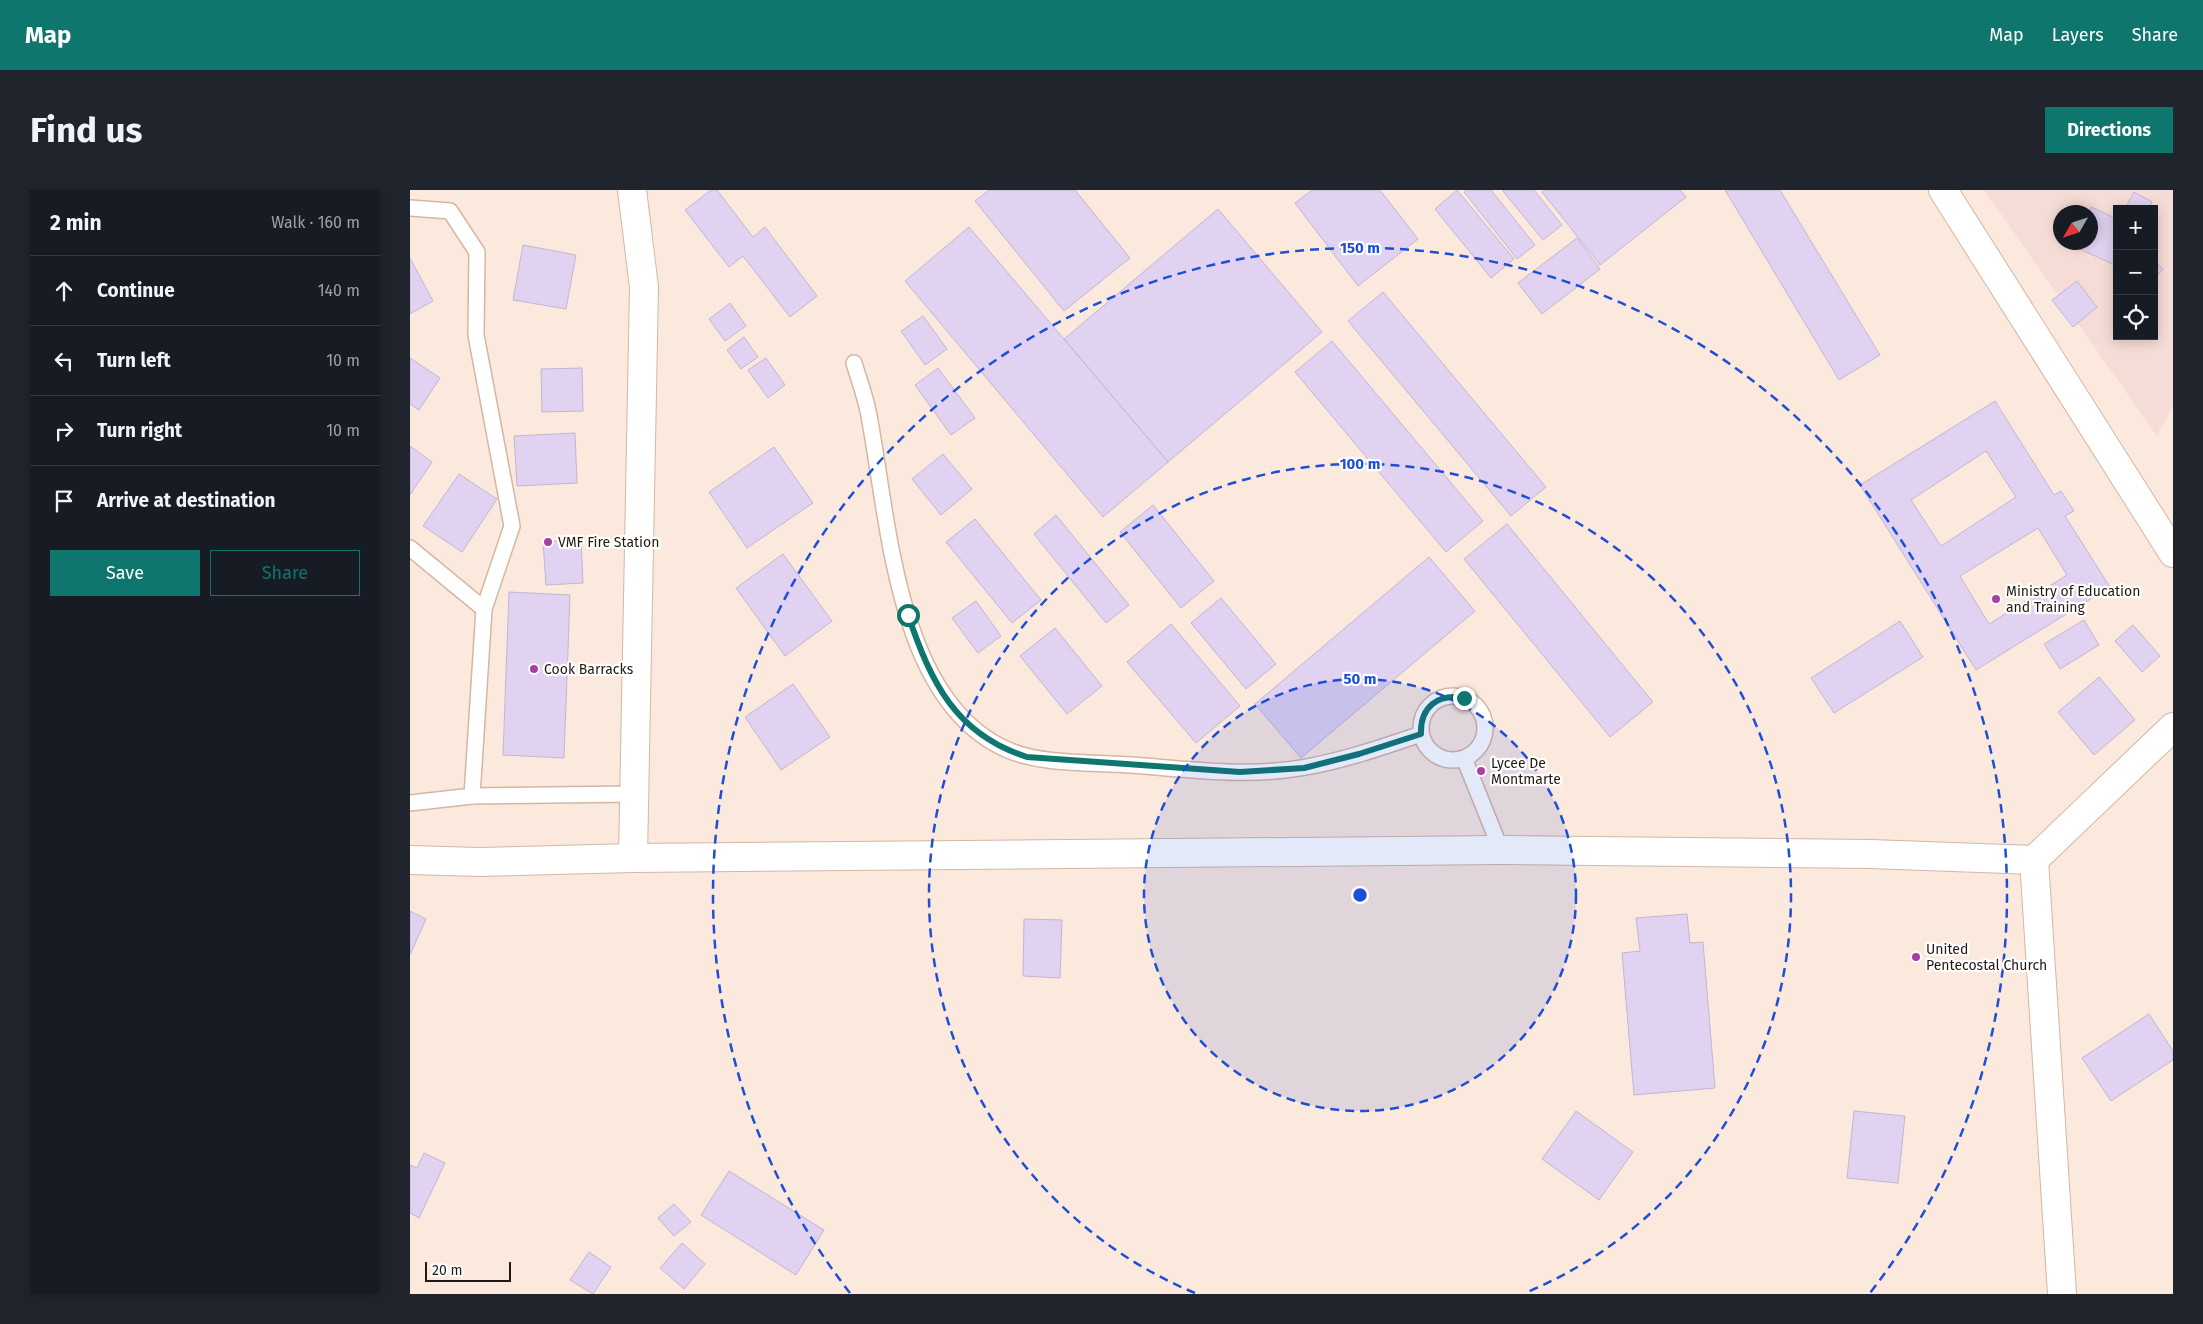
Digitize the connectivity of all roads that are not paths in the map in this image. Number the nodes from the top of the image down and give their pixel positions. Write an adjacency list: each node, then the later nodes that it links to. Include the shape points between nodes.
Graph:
1 (632, 190): 11 (street, via 644,288)
2 (1943, 190): 6 (street)
3 (410, 208): 7 (lane, via 450,211 477,252 476,335 512,526)
4 (854, 363): 9 (lane, via 869,414 890,552 924,661 955,712 986,740 1027,757 1240,772 1304,768)
5 (410, 548): 7 (lane)
6 (2173, 552)
7 (484, 609): 12 (lane)
8 (2173, 727): 17 (street)
9 (1421, 734): 10 (lane, via 1426,745 1442,759); 10 (lane, via 1421,723 1432,703 1442,697 1453,696 1469,701 1481,712 1485,723 1481,745)
10 (1464, 758): 14 (lane)
11 (634, 794): 12 (lane); 15 (street)
12 (472, 796): 13 (lane)
13 (410, 804)
14 (1501, 850): 15 (street); 17 (street, via 1871,854)
15 (633, 858): 16 (street, via 479,862)
16 (410, 860)
17 (2034, 860): 18 (street)
18 (2062, 1294)

